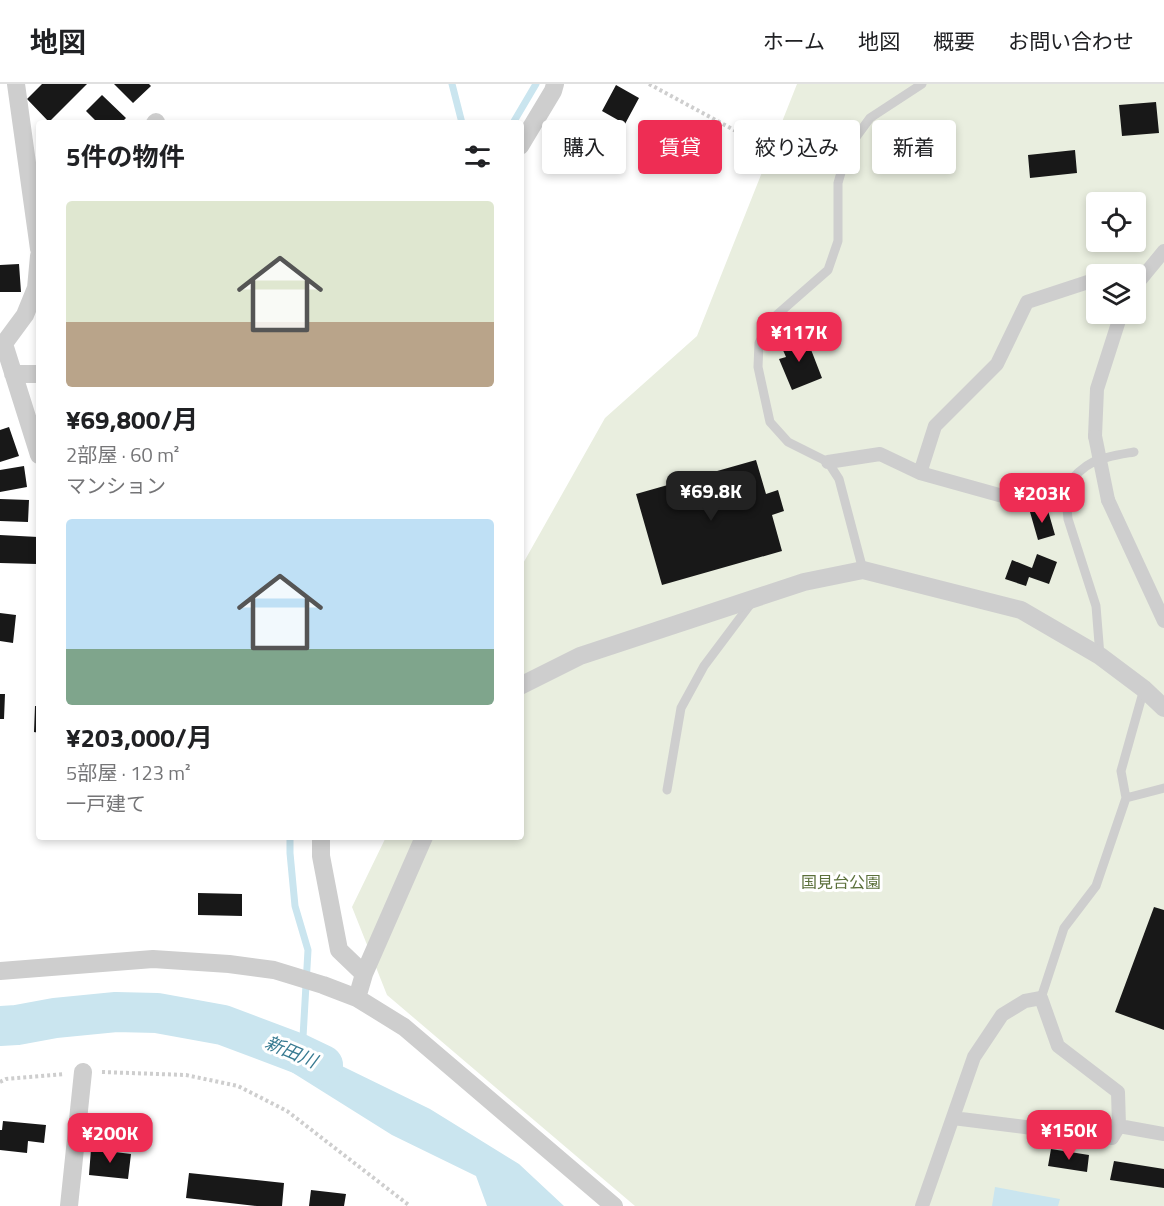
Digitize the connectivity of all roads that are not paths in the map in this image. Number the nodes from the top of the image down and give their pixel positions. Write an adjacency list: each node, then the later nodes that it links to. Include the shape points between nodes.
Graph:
1 (16, 84): 5 (street)
2 (555, 84): 4 (street)
3 (922, 84): 16 (lane, via 870,118 848,148 838,183 838,241 828,270 771,321 759,343 758,367 770,422 788,442)
4 (524, 139)
5 (36, 227)
6 (1164, 252): 7 (street)
7 (1146, 273)
8 (1086, 283): 17 (street, via 1027,302 997,364 935,426)
9 (36, 288): 11 (street, via 25,315)
10 (1118, 324): 21 (street, bridge, via 1097,389 1095,436 1108,500)
11 (2, 347): 12 (street)
12 (13, 374): 13 (street); 14 (street)
13 (36, 374)
14 (36, 446)
15 (1134, 452): 18 (lane, via 1099,458 1076,473)
16 (828, 462): 17 (street, via 880,454); 19 (lane, via 839,479)
17 (920, 473): 18 (street, via 1017,500)
18 (1065, 488): 22 (lane, via 1068,519 1096,606)
19 (863, 570): 20 (street, via 804,582); 22 (street, via 1021,610)
20 (756, 598): 23 (street, via 580,656); 27 (lane, via 704,666 681,708)
21 (1164, 621)
22 (1100, 656): 24 (street)
23 (524, 684)
24 (1144, 689): 25 (street); 28 (lane, via 1121,771)
25 (1164, 708)
26 (1164, 788): 28 (lane)
27 (667, 790)
28 (1126, 798): 34 (lane, via 1096,886 1064,928)
29 (321, 840): 32 (street, via 339,950)
30 (423, 840): 32 (street)
31 (0, 971): 33 (street, via 153,959 229,964 274,970)
32 (364, 974): 33 (street)
33 (357, 998): 40 (street, via 404,1027)
34 (1041, 998): 36 (street, via 1025,1001 1002,1015 974,1057); 37 (street, via 1059,1046 1118,1092)
35 (83, 1072): 39 (street)
36 (953, 1118): 37 (street, via 1112,1138); 41 (street)
37 (1119, 1126): 38 (street)
38 (1164, 1134)
39 (69, 1206)
40 (614, 1206)
41 (922, 1206)

